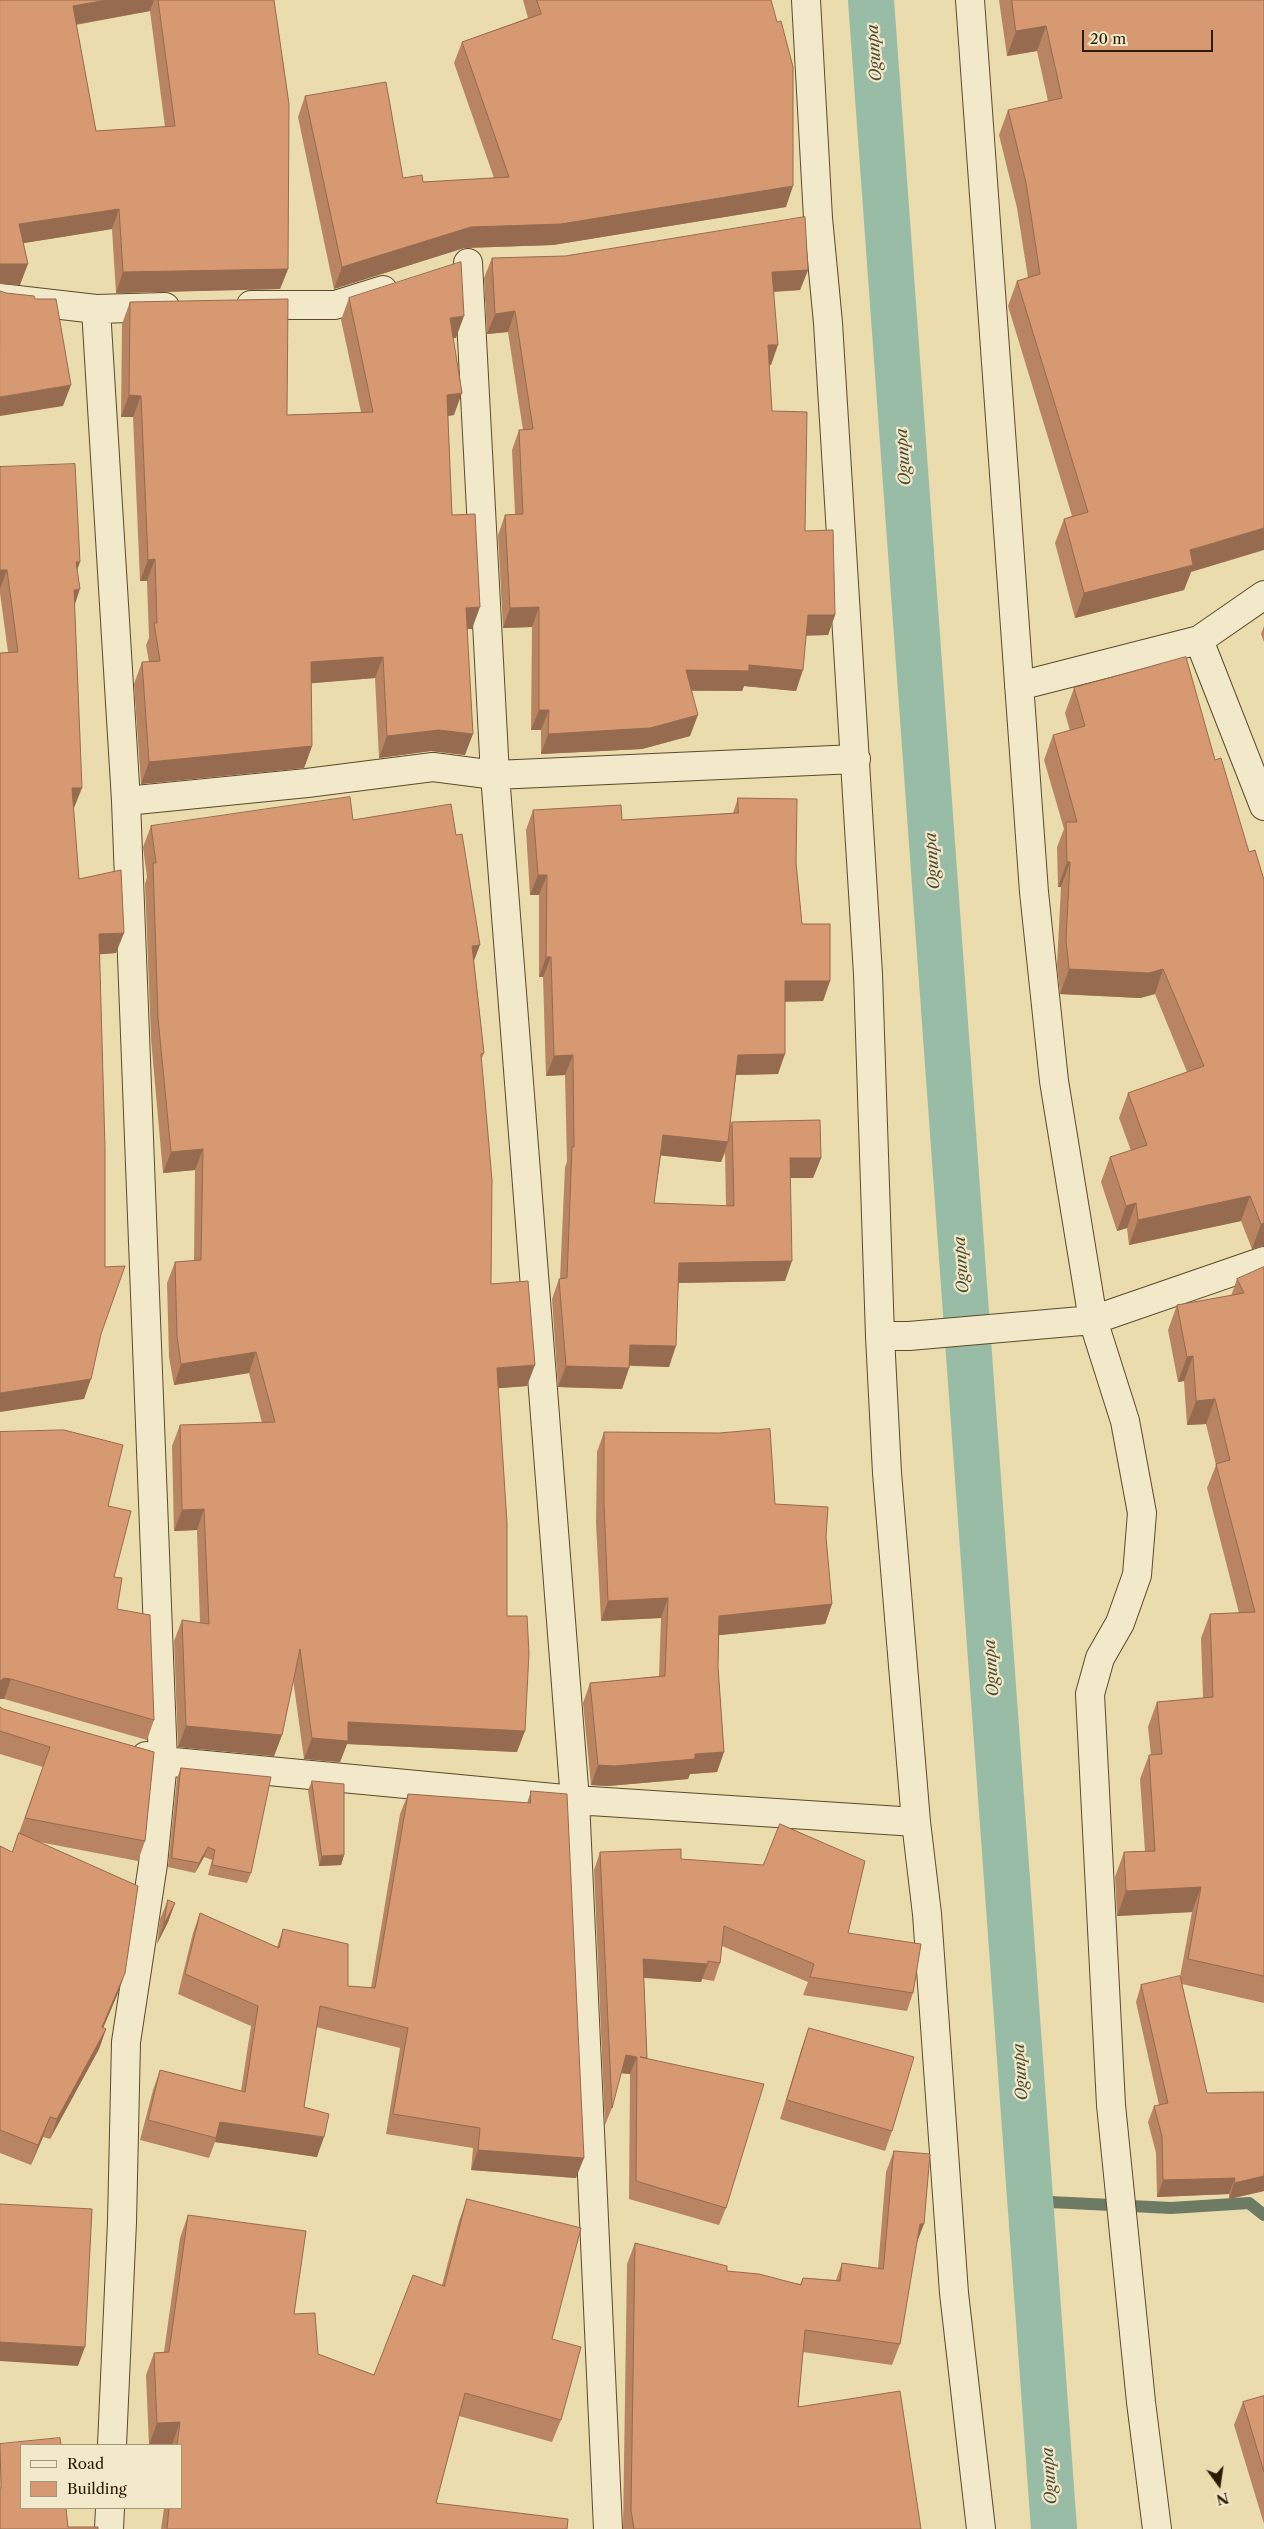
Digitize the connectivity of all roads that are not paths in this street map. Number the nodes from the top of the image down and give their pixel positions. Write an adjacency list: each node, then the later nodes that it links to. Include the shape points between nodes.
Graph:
1 (806, 0): 3 (street)
2 (970, 0): 15 (street)
3 (818, 218): 4 (street); 16 (street, via 828,323)
4 (788, 222)
5 (497, 262): 6 (street)
6 (468, 263): 7 (street); 17 (street)
7 (439, 272)
8 (411, 281): 10 (street, via 335,305)
9 (0, 298): 12 (street)
10 (222, 305)
11 (193, 306): 12 (street)
12 (96, 309): 18 (street)
13 (1264, 595): 14 (street)
14 (1199, 640): 15 (street); 19 (street)
15 (1020, 686): 21 (street, via 1034,892)
16 (856, 759): 17 (street); 22 (street, via 868,974)
17 (494, 776): 18 (street, via 433,767); 25 (street)
18 (126, 801): 24 (street)
19 (1264, 806)
20 (1264, 1261): 21 (street)
21 (1080, 1321): 22 (street); 32 (street, via 1125,1421 1142,1513 1137,1574 1120,1623 1100,1658 1090,1694 1111,2105)
22 (880, 1336): 26 (street, via 887,1473)
23 (118, 1748): 24 (street)
24 (163, 1761): 25 (street); 27 (street, via 153,1864 126,2042)
25 (575, 1800): 26 (street); 30 (street)
26 (916, 1822): 31 (street, via 927,1914 954,2293)
27 (112, 2444)
28 (110, 2509): 29 (street)
29 (109, 2529)
30 (608, 2529)
31 (981, 2529)
32 (1157, 2529)

